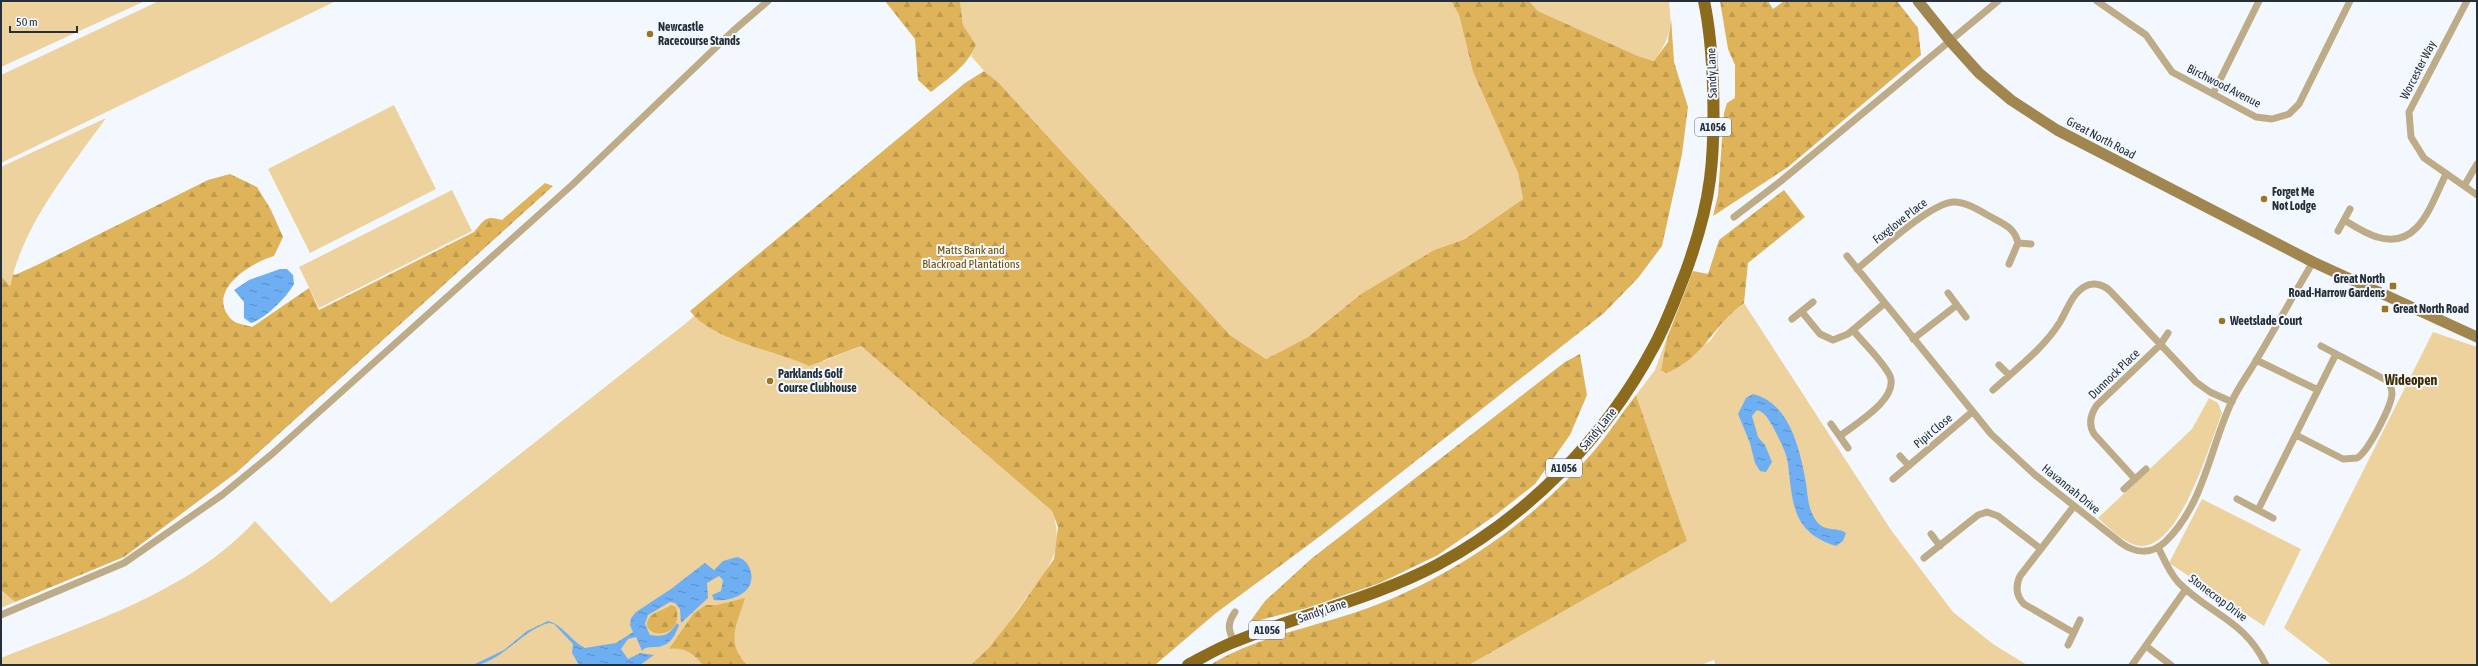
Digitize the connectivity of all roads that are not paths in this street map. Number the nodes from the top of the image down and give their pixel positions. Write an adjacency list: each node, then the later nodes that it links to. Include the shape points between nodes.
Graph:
1 (768, 1): 67 (street, via 733,31 572,185 272,454 222,495 124,563)
2 (1704, 1): 70 (main road, Sandy Lane / A1056, via 1712,44 1714,108 1710,180 1703,215 1673,306 1654,348 1618,404 1582,450 1526,504 1497,527 1439,564 1406,581)
3 (1918, 1): 9 (main road, Great North Road)
4 (1998, 1): 9 (street)
5 (2097, 1): 10 (street, Birchwood Avenue, via 2146,35 2172,72)
6 (2259, 1): 10 (street)
7 (2350, 1): 10 (street, Birchwood Avenue, via 2299,104 2289,114 2272,119 2256,117)
8 (2467, 1): 12 (street, Worcester Way, via 2409,112 2410,137 2424,158)
9 (1951, 42): 16 (street, via 1782,181); 22 (main road, Great North Road, via 1978,73 2011,100 2057,130)
10 (2213, 94)
11 (2477, 164): 13 (street)
12 (2446, 174): 13 (street, Worcester Way); 17 (street, via 2423,220 2410,236 2394,240 2376,237)
13 (2464, 186): 14 (street, Worcester Way)
14 (2477, 195)
15 (2350, 209): 17 (street)
16 (1734, 217)
17 (2344, 220): 18 (street)
18 (2338, 231)
19 (2018, 243): 20 (street); 23 (street); 24 (street, Foxglove Place, via 2014,230 2007,225 1965,204 1948,203 1929,212)
20 (2030, 244)
21 (1847, 256): 24 (street, Havannah Drive)
22 (2313, 262): 34 (main road, Great North Road); 39 (street)
23 (2009, 264)
24 (1857, 268): 27 (street, Havannah Drive)
25 (1948, 293): 28 (street)
26 (1813, 302): 29 (street)
27 (1885, 303): 32 (street); 35 (street, Havannah Drive)
28 (1957, 306): 30 (street); 35 (street)
29 (1802, 312): 31 (street); 32 (street, via 1826,338 1837,339)
30 (1966, 317)
31 (1792, 319)
32 (1853, 330): 48 (street, via 1887,372 1891,389 1884,401)
33 (2168, 333): 36 (street)
34 (2477, 337)
35 (1913, 339): 45 (street, Havannah Drive)
36 (2160, 345): 41 (street, via 2109,290 2090,284 2076,294 2053,332); 44 (street, via 2196,382); 54 (street, Dunnock Place, via 2096,405 2091,416 2091,429 2094,434)
37 (2320, 346): 38 (street)
38 (2336, 354): 43 (street); 47 (street, via 2386,380 2392,393 2386,410 2367,448 2361,456 2352,459 2339,457)
39 (2256, 360): 43 (street); 44 (street)
40 (1999, 366): 41 (street)
41 (2009, 375): 42 (street)
42 (1993, 390)
43 (2318, 390): 47 (street)
44 (2232, 402): 62 (street, via 2194,499 2177,528)
45 (1972, 412): 51 (street, Pipit Close); 57 (street, Havannah Drive, via 2009,452)
46 (1831, 424): 48 (street)
47 (2296, 435): 58 (street)
48 (1840, 436): 49 (street)
49 (1848, 448)
50 (1900, 456): 51 (street)
51 (1908, 466): 53 (street, Pipit Close)
52 (2146, 469): 54 (street)
53 (1893, 479)
54 (2135, 479): 55 (street)
55 (2124, 489)
56 (2237, 500): 58 (street)
57 (2074, 506): 62 (street, Havannah Drive, via 2129,548 2143,551); 63 (street)
58 (2258, 510): 59 (street)
59 (2273, 518)
60 (1931, 534): 61 (street)
61 (1940, 546): 63 (street, via 1978,515 1987,512 1998,516); 64 (street)
62 (2158, 547): 65 (street, Stonecrop Drive, via 2173,575)
63 (2041, 549): 69 (street, via 2018,580 2017,594 2024,604)
64 (1924, 558)
65 (2186, 589): 72 (street); 76 (street, Stonecrop Drive, via 2241,630 2256,647)
66 (1235, 612): 70 (street, via 1228,630)
67 (1, 614)
68 (2080, 620): 69 (street)
69 (2074, 633): 71 (street)
70 (1234, 642): 73 (main road, Sandy Lane / A1056)
71 (2068, 645)
72 (2146, 646): 74 (street); 75 (street)
73 (1188, 665)
74 (2132, 665)
75 (2171, 665)
76 (2266, 665)

